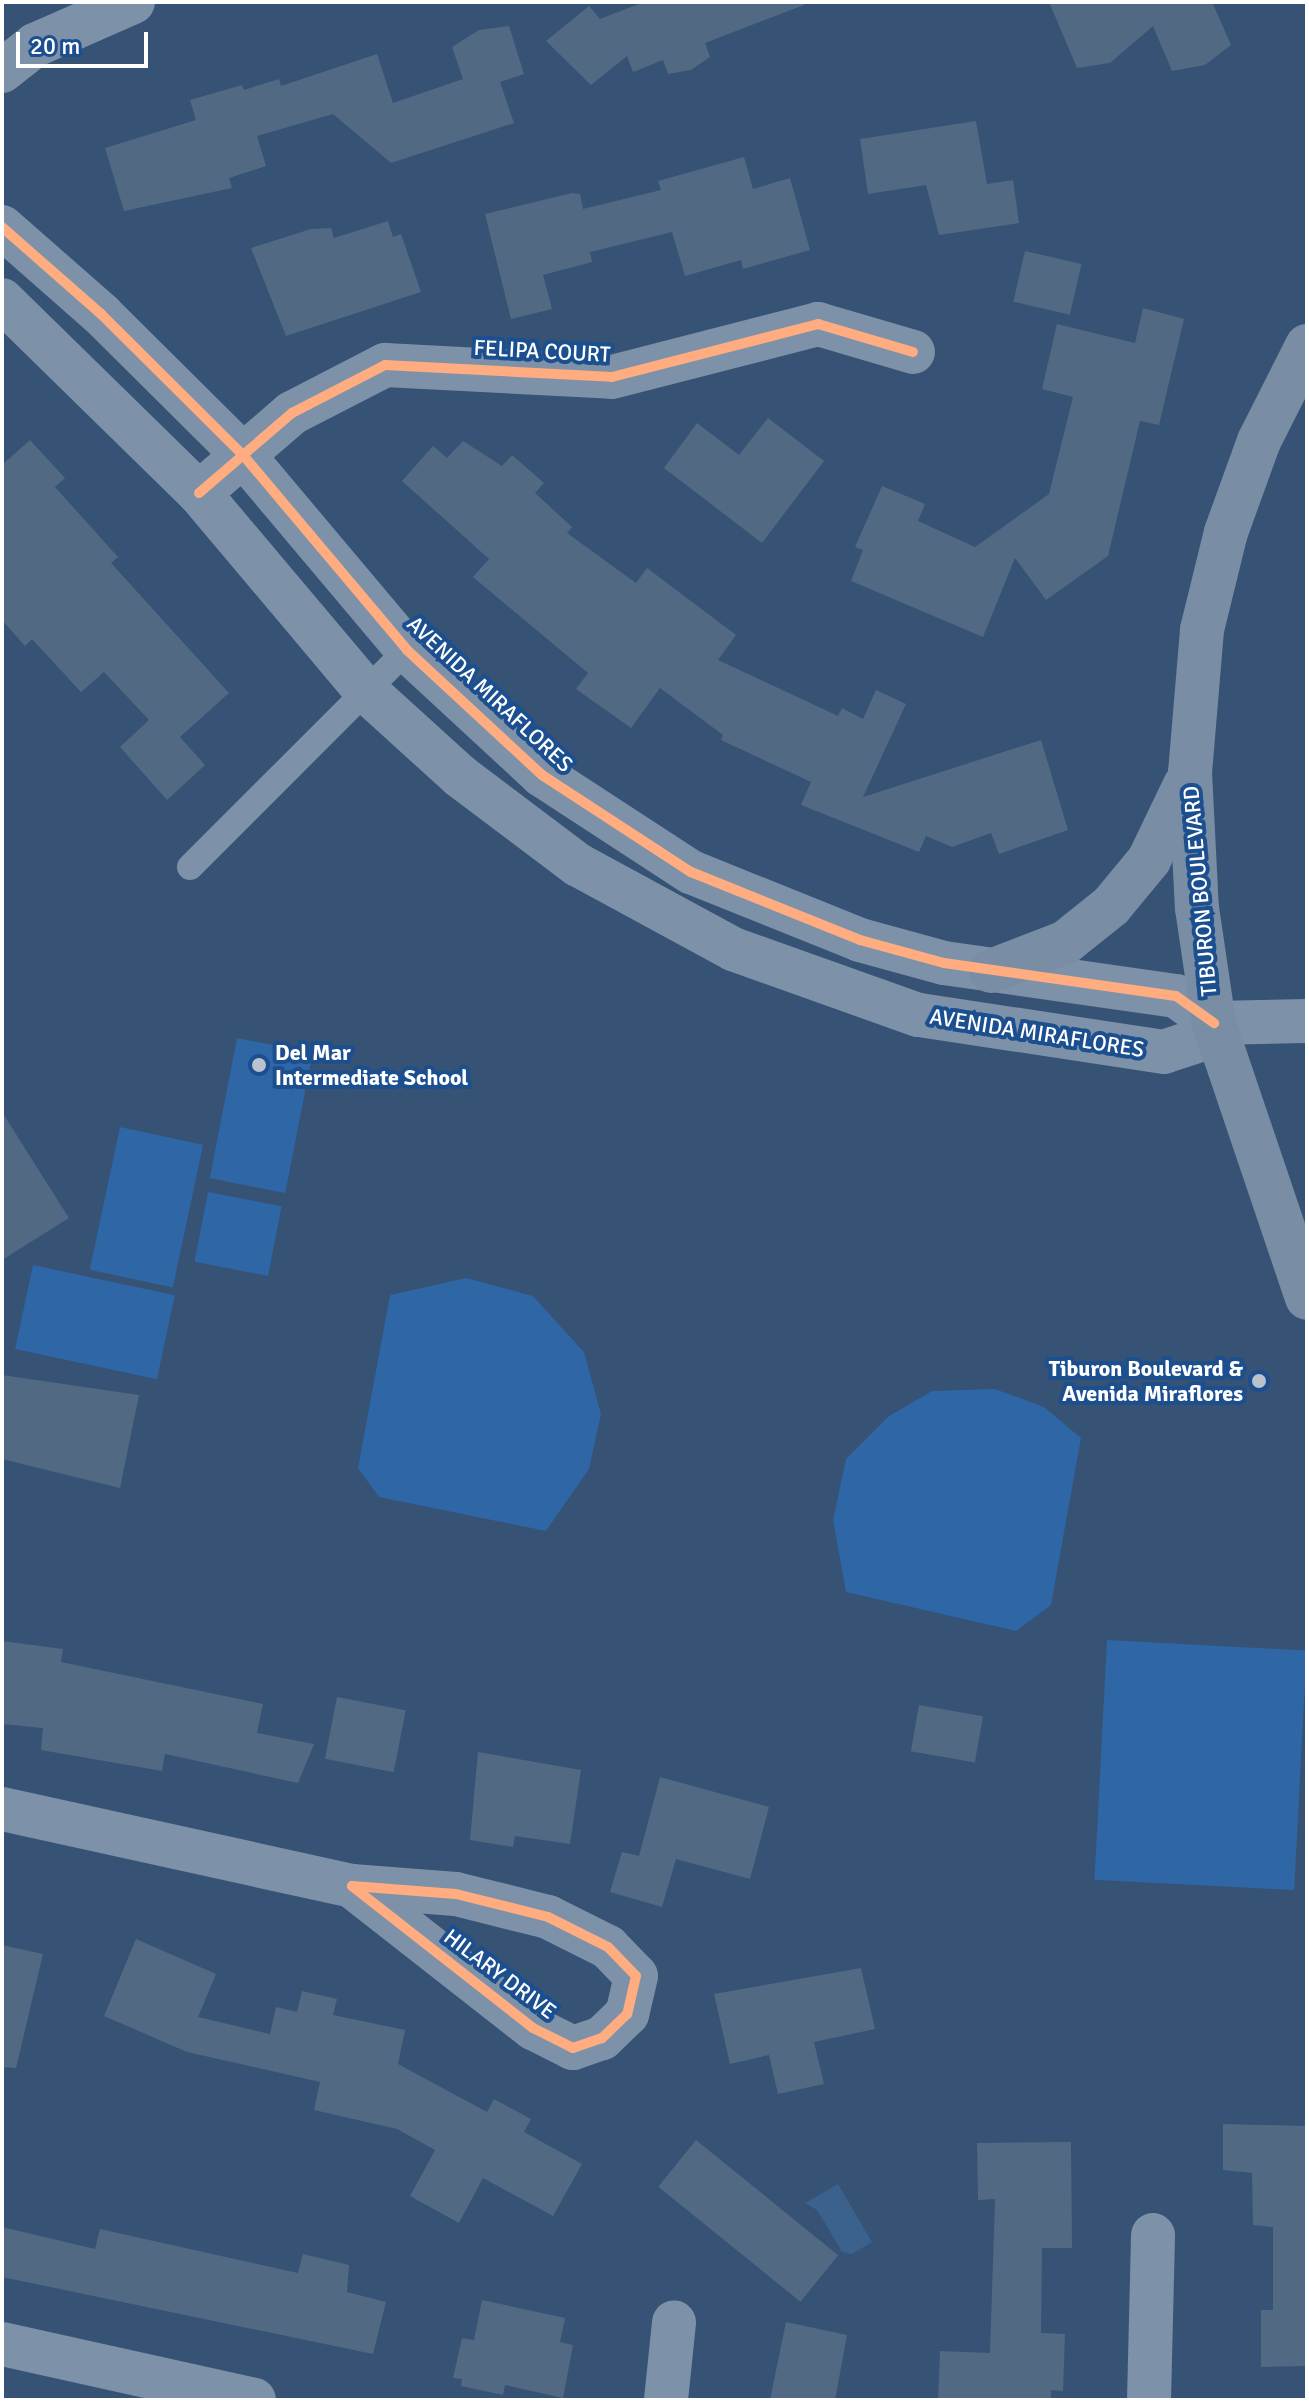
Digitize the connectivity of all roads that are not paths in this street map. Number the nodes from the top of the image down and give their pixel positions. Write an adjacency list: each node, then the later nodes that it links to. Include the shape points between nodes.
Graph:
1 (133, 2): 2 (street, via 35,45)
2 (2, 71)
3 (2, 227): 7 (street, AVENIDA MIRAFLORES, via 101,314)
4 (2, 300): 8 (street, AVENIDA MIRAFLORES)
5 (1307, 346): 11 (main road, TIBURON BOULEVARD, via 1259,441 1226,532 1202,630)
6 (913, 352): 7 (street, FELIPA COURT, via 818,324 612,377 385,365 292,413)
7 (243, 455): 8 (street, FELIPA COURT); 9 (street, AVENIDA MIRAFLORES)
8 (199, 493): 10 (street, AVENIDA MIRAFLORES)
9 (407, 650): 10 (lane); 13 (street, AVENIDA MIRAFLORES, via 542,775 691,872 860,940)
10 (365, 690): 12 (lane); 15 (street, AVENIDA MIRAFLORES, via 460,776 578,865 683,925 793,974 918,1015 1045,1039 1164,1052 1200,1040)
11 (1190, 772): 13 (main road, via 1149,860 1111,906 1066,942); 15 (main road, TIBURON BOULEVARD, via 1196,894)
12 (190, 867)
13 (991, 971): 15 (street, AVENIDA MIRAFLORES, via 1176,996)
14 (1307, 1021): 15 (street)
15 (1214, 1023): 16 (main road, TIBURON BOULEVARD)
16 (1307, 1298)
17 (2, 1809): 18 (street, HILARY DRIVE)
18 (352, 1886): 18 (street, HILARY DRIVE, via 533,2028 573,2048 602,2038 627,2014 636,1976 608,1947 548,1917 456,1894)
19 (1153, 2235): 24 (street)
20 (674, 2322): 23 (street)
21 (2, 2344): 22 (street)
22 (254, 2400)
23 (666, 2400)
24 (1149, 2400)

